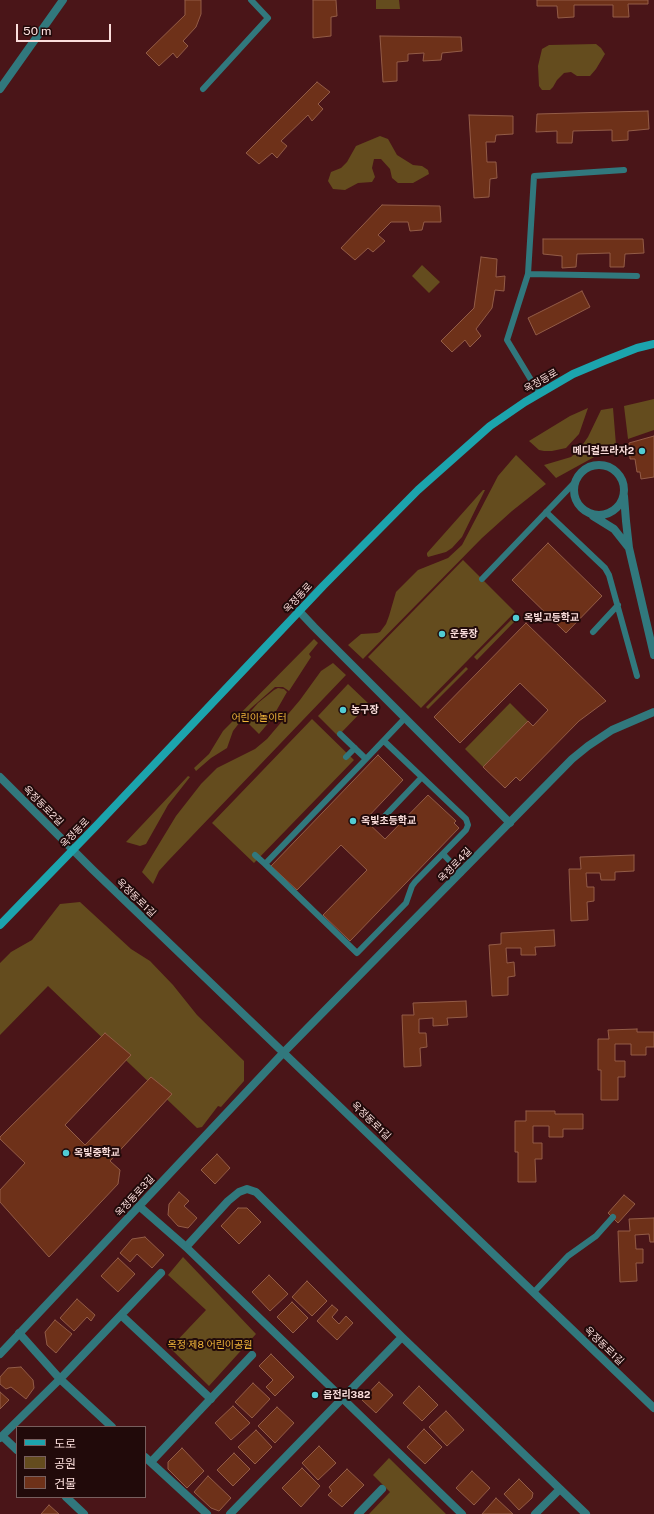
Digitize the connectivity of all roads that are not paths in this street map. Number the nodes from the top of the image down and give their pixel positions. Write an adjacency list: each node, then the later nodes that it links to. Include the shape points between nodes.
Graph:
1 (62, 0): 3 (street)
2 (252, 0): 4 (lane, via 268,18)
3 (0, 89)
4 (203, 89)
5 (624, 170): 6 (lane, via 534,176)
6 (528, 274): 7 (lane); 9 (lane, via 507,340)
7 (637, 276)
8 (654, 344): 9 (street, 옥정동로, via 637,348 573,374)
9 (539, 393): 17 (street, 옥정동로, via 490,426 418,490)
10 (576, 481): 11 (street, via 583,470 595,465 604,465 620,475); 12 (lane); 13 (street, via 575,497 579,506)
11 (624, 491): 13 (street, via 618,506 605,515); 14 (street)
12 (546, 512): 15 (lane); 16 (lane, via 605,568 612,581)
13 (586, 512): 14 (street, via 614,529)
14 (629, 548): 19 (street)
15 (482, 579)
16 (618, 605): 18 (lane); 20 (lane)
17 (299, 611): 22 (street); 32 (street, 옥정동로)
18 (592, 632)
19 (654, 655)
20 (637, 676)
21 (654, 712): 31 (street, 옥정로4길, via 612,730 588,746)
22 (405, 718): 24 (lane); 31 (street)
23 (340, 734): 25 (lane)
24 (384, 741): 27 (lane); 29 (lane)
25 (355, 748): 26 (lane); 27 (lane)
26 (346, 757)
27 (366, 759): 35 (lane)
28 (0, 776): 32 (street, 옥정동로2길)
29 (422, 777): 30 (lane); 33 (lane, via 468,821 466,830)
30 (381, 820)
31 (510, 823): 36 (street, 옥정로4길)
32 (72, 850): 37 (street, 옥정동로); 38 (street, 옥정동로1길)
33 (443, 854): 35 (lane, via 415,882 406,903 357,953); 36 (lane)
34 (255, 855): 35 (lane)
35 (265, 864)
36 (461, 873): 38 (street, 옥정로4길)
37 (0, 925)
38 (284, 1052): 39 (street, 옥정동로3길); 43 (street, 옥정동로1길)
39 (139, 1206): 41 (street); 45 (street, 옥정동로3길)
40 (613, 1218): 43 (lane, via 596,1236 568,1256)
41 (186, 1247): 46 (street, via 239,1192 247,1189 256,1192); 50 (street)
42 (161, 1273): 44 (street)
43 (534, 1292): 52 (street, 옥정동로1길)
44 (121, 1315): 49 (street); 51 (street)
45 (20, 1334): 47 (street, 옥정동로3길); 49 (street)
46 (402, 1337): 50 (street); 58 (street)
47 (0, 1354)
48 (252, 1355): 51 (street)
49 (60, 1379): 53 (street); 54 (street)
50 (342, 1398): 62 (street); 64 (street)
51 (211, 1399): 56 (street)
52 (654, 1408)
53 (111, 1426)
54 (1, 1437): 55 (street)
55 (16, 1449)
56 (148, 1460): 61 (street)
57 (382, 1489): 63 (street)
58 (560, 1489): 65 (street); 66 (street)
59 (67, 1498): 60 (street)
60 (84, 1514)
61 (207, 1514)
62 (230, 1514)
63 (358, 1514)
64 (462, 1514)
65 (535, 1514)
66 (586, 1514)

